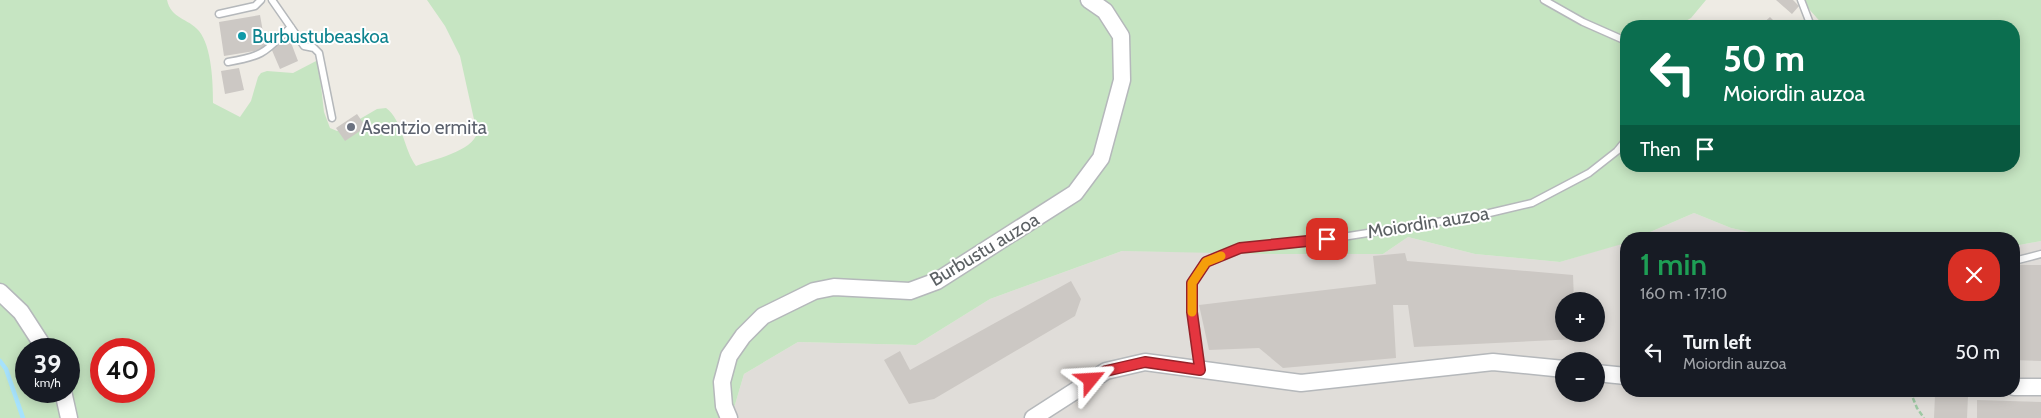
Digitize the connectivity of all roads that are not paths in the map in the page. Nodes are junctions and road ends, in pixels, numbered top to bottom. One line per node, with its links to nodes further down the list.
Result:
1 (261, 0): 6 (lane)
2 (272, 0): 8 (lane)
3 (1088, 0): 25 (street, Burbustu auzoa)
4 (1544, 0): 9 (lane)
5 (1801, 0): 7 (lane)
6 (219, 14)
7 (1809, 20)
8 (291, 27): 10 (lane); 11 (lane)
9 (1620, 38)
10 (228, 62)
11 (332, 118)
12 (1620, 147): 18 (lane, Moiordin auzoa)
13 (2041, 254): 14 (lane)
14 (2020, 259)
15 (0, 292): 16 (street)
16 (38, 338)
17 (1555, 368): 18 (street)
18 (1200, 370): 26 (street)
19 (1605, 374): 20 (street)
20 (1620, 375)
21 (2020, 387): 22 (street)
22 (2041, 387)
23 (66, 403): 24 (street)
24 (69, 418)
25 (729, 418)
26 (1033, 418)

